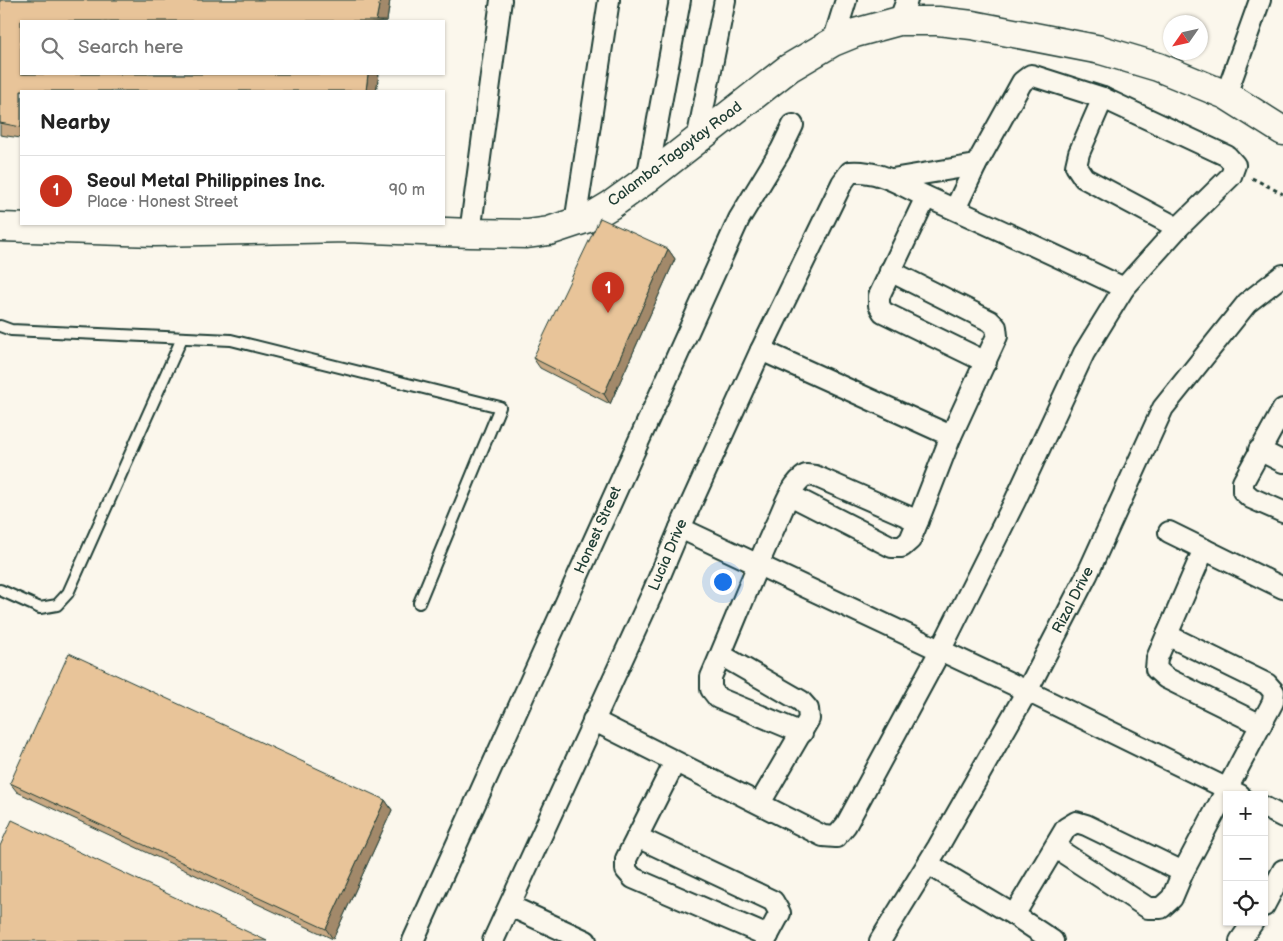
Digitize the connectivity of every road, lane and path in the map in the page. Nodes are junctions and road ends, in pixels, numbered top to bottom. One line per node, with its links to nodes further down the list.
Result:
1 (501, 0): 24 (street)
2 (609, 0): 21 (street)
3 (680, 0): 16 (street)
4 (725, 0): 13 (street)
5 (846, 0): 8 (street)
6 (1260, 0): 9 (street)
7 (903, 11): 8 (main road, Calamba-Tagaytay Road); 9 (main road, Calamba-Tagaytay Road)
8 (833, 42): 13 (main road, Calamba-Tagaytay Road)
9 (1226, 95): 12 (main road, Calamba-Tagaytay Road)
10 (1103, 98): 14 (street); 15 (street); 23 (street)
11 (793, 125): 70 (street, Honest Street)
12 (1283, 131)
13 (697, 140): 16 (main road, Calamba-Tagaytay Road)
14 (976, 165): 17 (street); 20 (street)
15 (1233, 169): 18 (path); 23 (street)
16 (648, 179): 21 (main road, Calamba-Tagaytay Road)
17 (892, 179): 19 (street); 30 (street, Lucia Drive)
18 (1283, 194)
19 (926, 197): 20 (street); 25 (street)
20 (954, 209): 27 (street)
21 (575, 223): 24 (main road, Calamba-Tagaytay Road)
22 (0, 228): 24 (main road, Calamba-Tagaytay Road)
23 (1178, 228): 27 (street)
24 (470, 233)
25 (890, 271): 31 (street); 31 (street)
26 (1283, 275): 49 (street, Rizal Drive)
27 (1124, 288): 47 (street)
28 (0, 326): 29 (lane)
29 (182, 338): 44 (lane); 45 (lane)
30 (761, 350): 33 (street); 39 (street, Lucia Drive)
31 (986, 362): 33 (street)
32 (1283, 409): 34 (street)
33 (951, 436): 38 (street)
34 (1259, 450): 35 (street); 37 (street)
35 (1283, 462)
36 (790, 495): 38 (street); 38 (street); 42 (street)
37 (1283, 512)
38 (918, 521)
39 (680, 528): 42 (street); 50 (street, Lucia Drive)
40 (1169, 532): 41 (street)
41 (1204, 549): 43 (street); 46 (street)
42 (757, 565): 47 (street); 48 (street)
43 (1283, 588)
44 (0, 590)
45 (419, 602)
46 (1167, 635): 51 (street); 51 (street)
47 (940, 651): 49 (street); 56 (street)
48 (721, 656): 52 (street); 52 (street)
49 (1027, 691): 54 (street); 62 (street, Rizal Drive)
50 (593, 720): 53 (street); 66 (street, Lucia Drive)
51 (1261, 725): 55 (street)
52 (802, 733): 56 (street)
53 (675, 762): 56 (street); 60 (street)
54 (1232, 791)
55 (1234, 791)
56 (760, 803)
57 (1223, 809): 64 (street)
58 (1268, 809): 59 (street)
59 (1283, 817)
60 (637, 838): 69 (street); 69 (street)
61 (1056, 848): 64 (street); 64 (street); 67 (street)
62 (928, 864): 67 (street); 73 (street, Rizal Drive)
63 (1283, 870): 65 (street)
64 (1183, 872)
65 (1268, 898)
66 (510, 906): 71 (street, Lucia Drive); 72 (street)
67 (1014, 915): 74 (street)
68 (1250, 926): 75 (street)
69 (766, 939)
70 (413, 941)
71 (494, 941)
72 (586, 941)
73 (880, 941)
74 (1054, 941)
75 (1240, 941)

